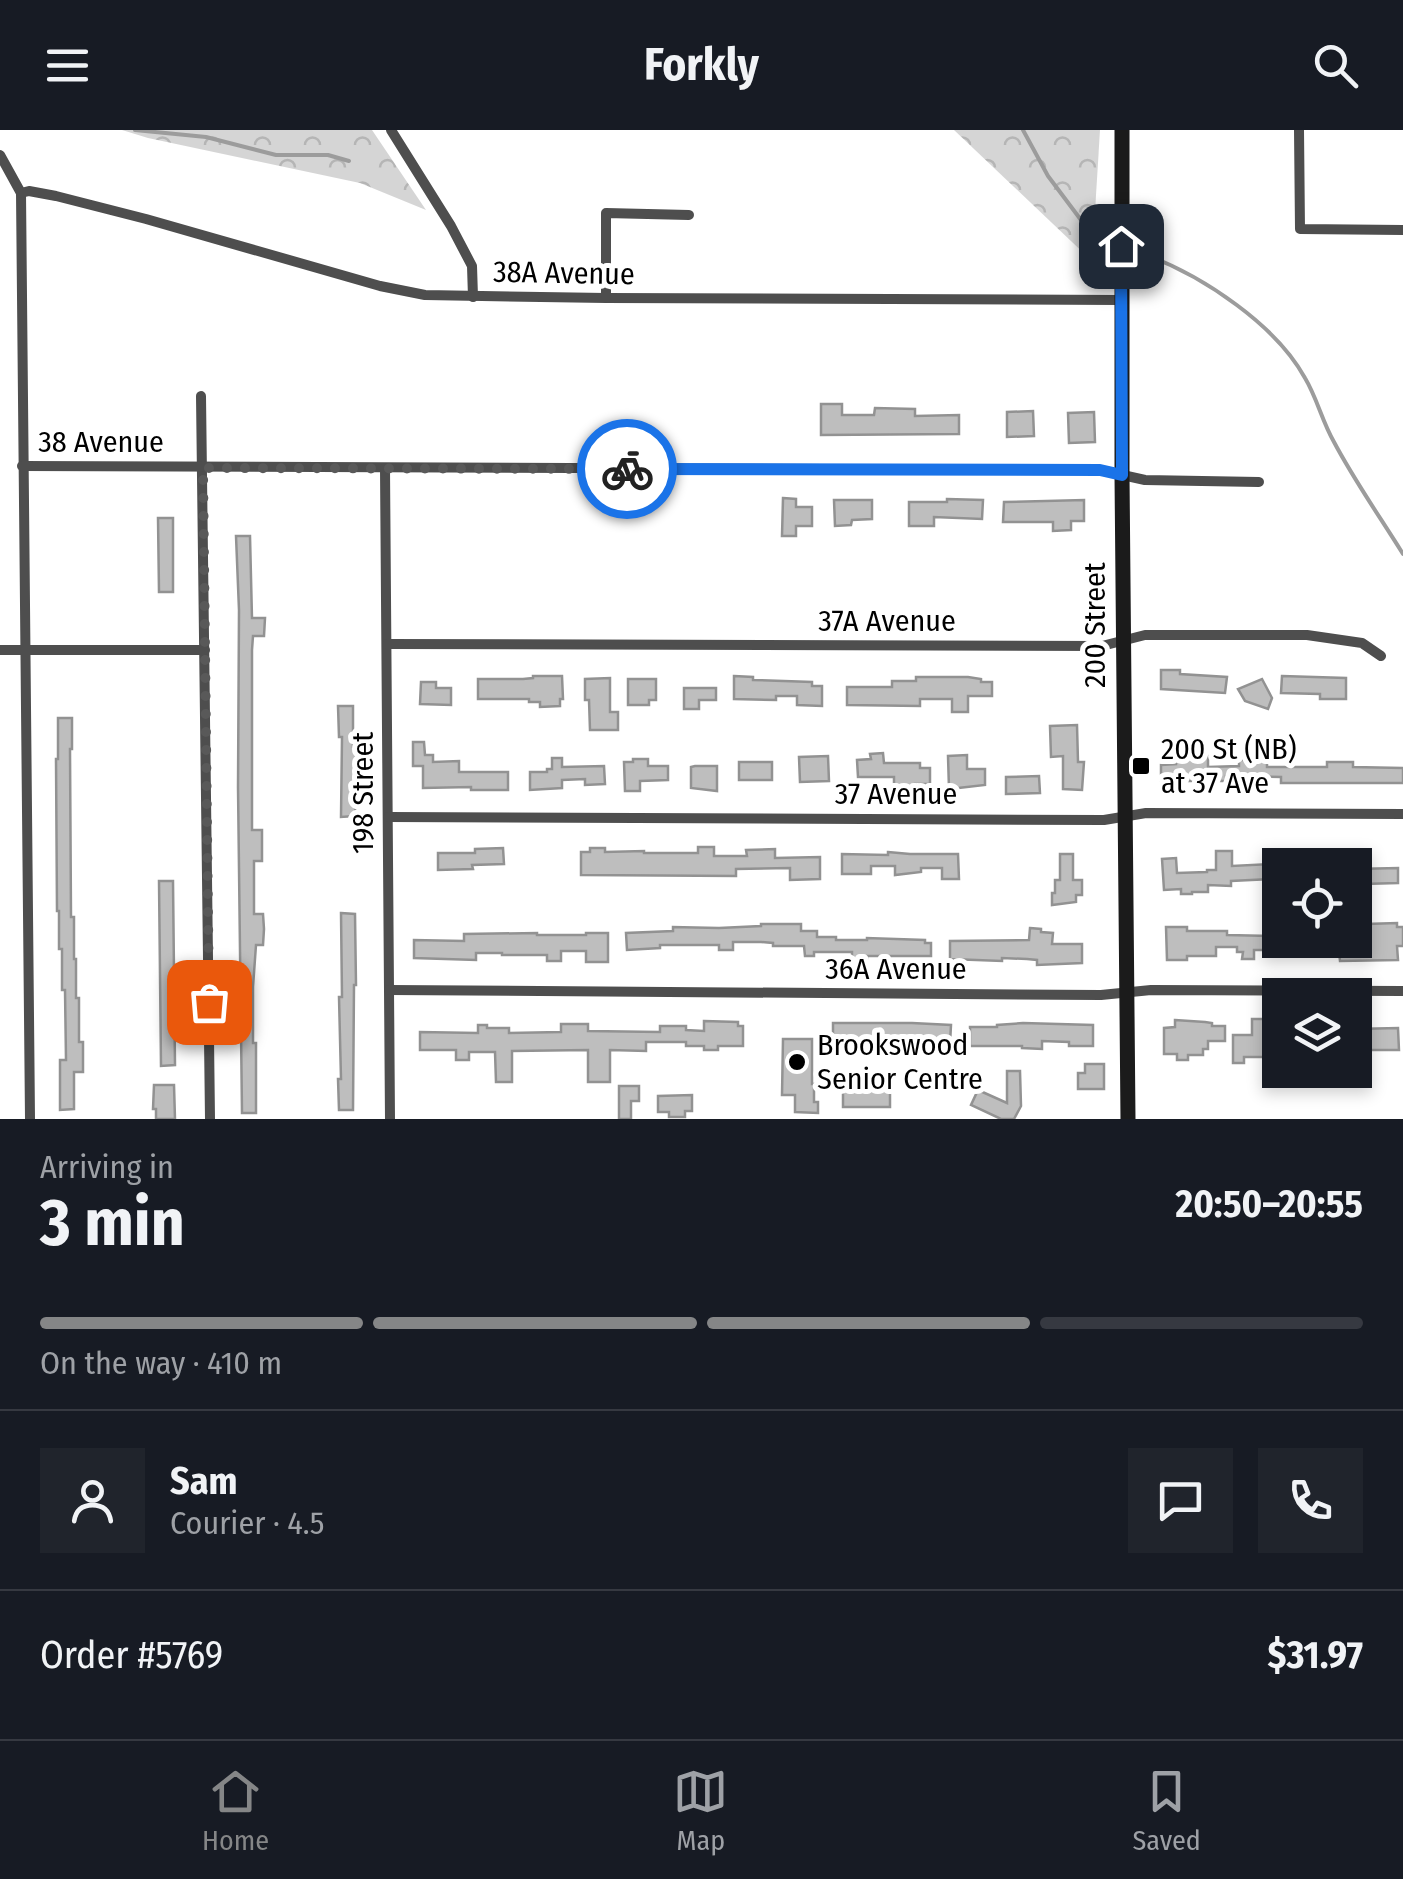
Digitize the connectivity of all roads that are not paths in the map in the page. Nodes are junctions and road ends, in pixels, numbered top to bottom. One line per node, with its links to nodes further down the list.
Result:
1 (391, 130): 8 (street)
2 (1122, 130): 10 (main road, 200 Street)
3 (1299, 130): 7 (street)
4 (0, 155): 5 (street)
5 (21, 193): 8 (street, 38A Avenue); 12 (street)
6 (690, 215): 9 (street)
7 (1403, 230)
8 (473, 297): 9 (street, 38A Avenue)
9 (606, 298): 10 (street, 38A Avenue)
10 (1121, 300): 15 (main road, 200 Street)
11 (201, 396): 13 (street)
12 (22, 466): 13 (street, 38 Avenue); 20 (street)
13 (203, 468): 14 (street, 38 Avenue); 21 (street)
14 (384, 468): 15 (street, 38 Avenue); 18 (street, 198 Street)
15 (1122, 475): 16 (street, 38 Avenue); 17 (main road, 200 Street)
16 (1259, 482)
17 (1123, 641): 18 (street, 37A Avenue); 22 (street, 37A Avenue); 25 (main road, 200 Street)
18 (387, 644): 24 (street, 198 Street)
19 (0, 650): 20 (street)
20 (24, 650): 21 (street); 29 (street)
21 (205, 650): 30 (street)
22 (1381, 656)
23 (1403, 814): 25 (street, 37 Avenue)
24 (388, 817): 25 (street, 37 Avenue); 26 (street, 198 Street)
25 (1124, 817): 27 (main road, 200 Street)
26 (389, 990): 27 (street, 36A Avenue); 31 (street, 198 Street)
27 (1127, 992): 28 (street, 36A Avenue); 32 (main road, 200 Street)
28 (1403, 992)
29 (30, 1119)
30 (210, 1119)
31 (390, 1119)
32 (1128, 1119)

